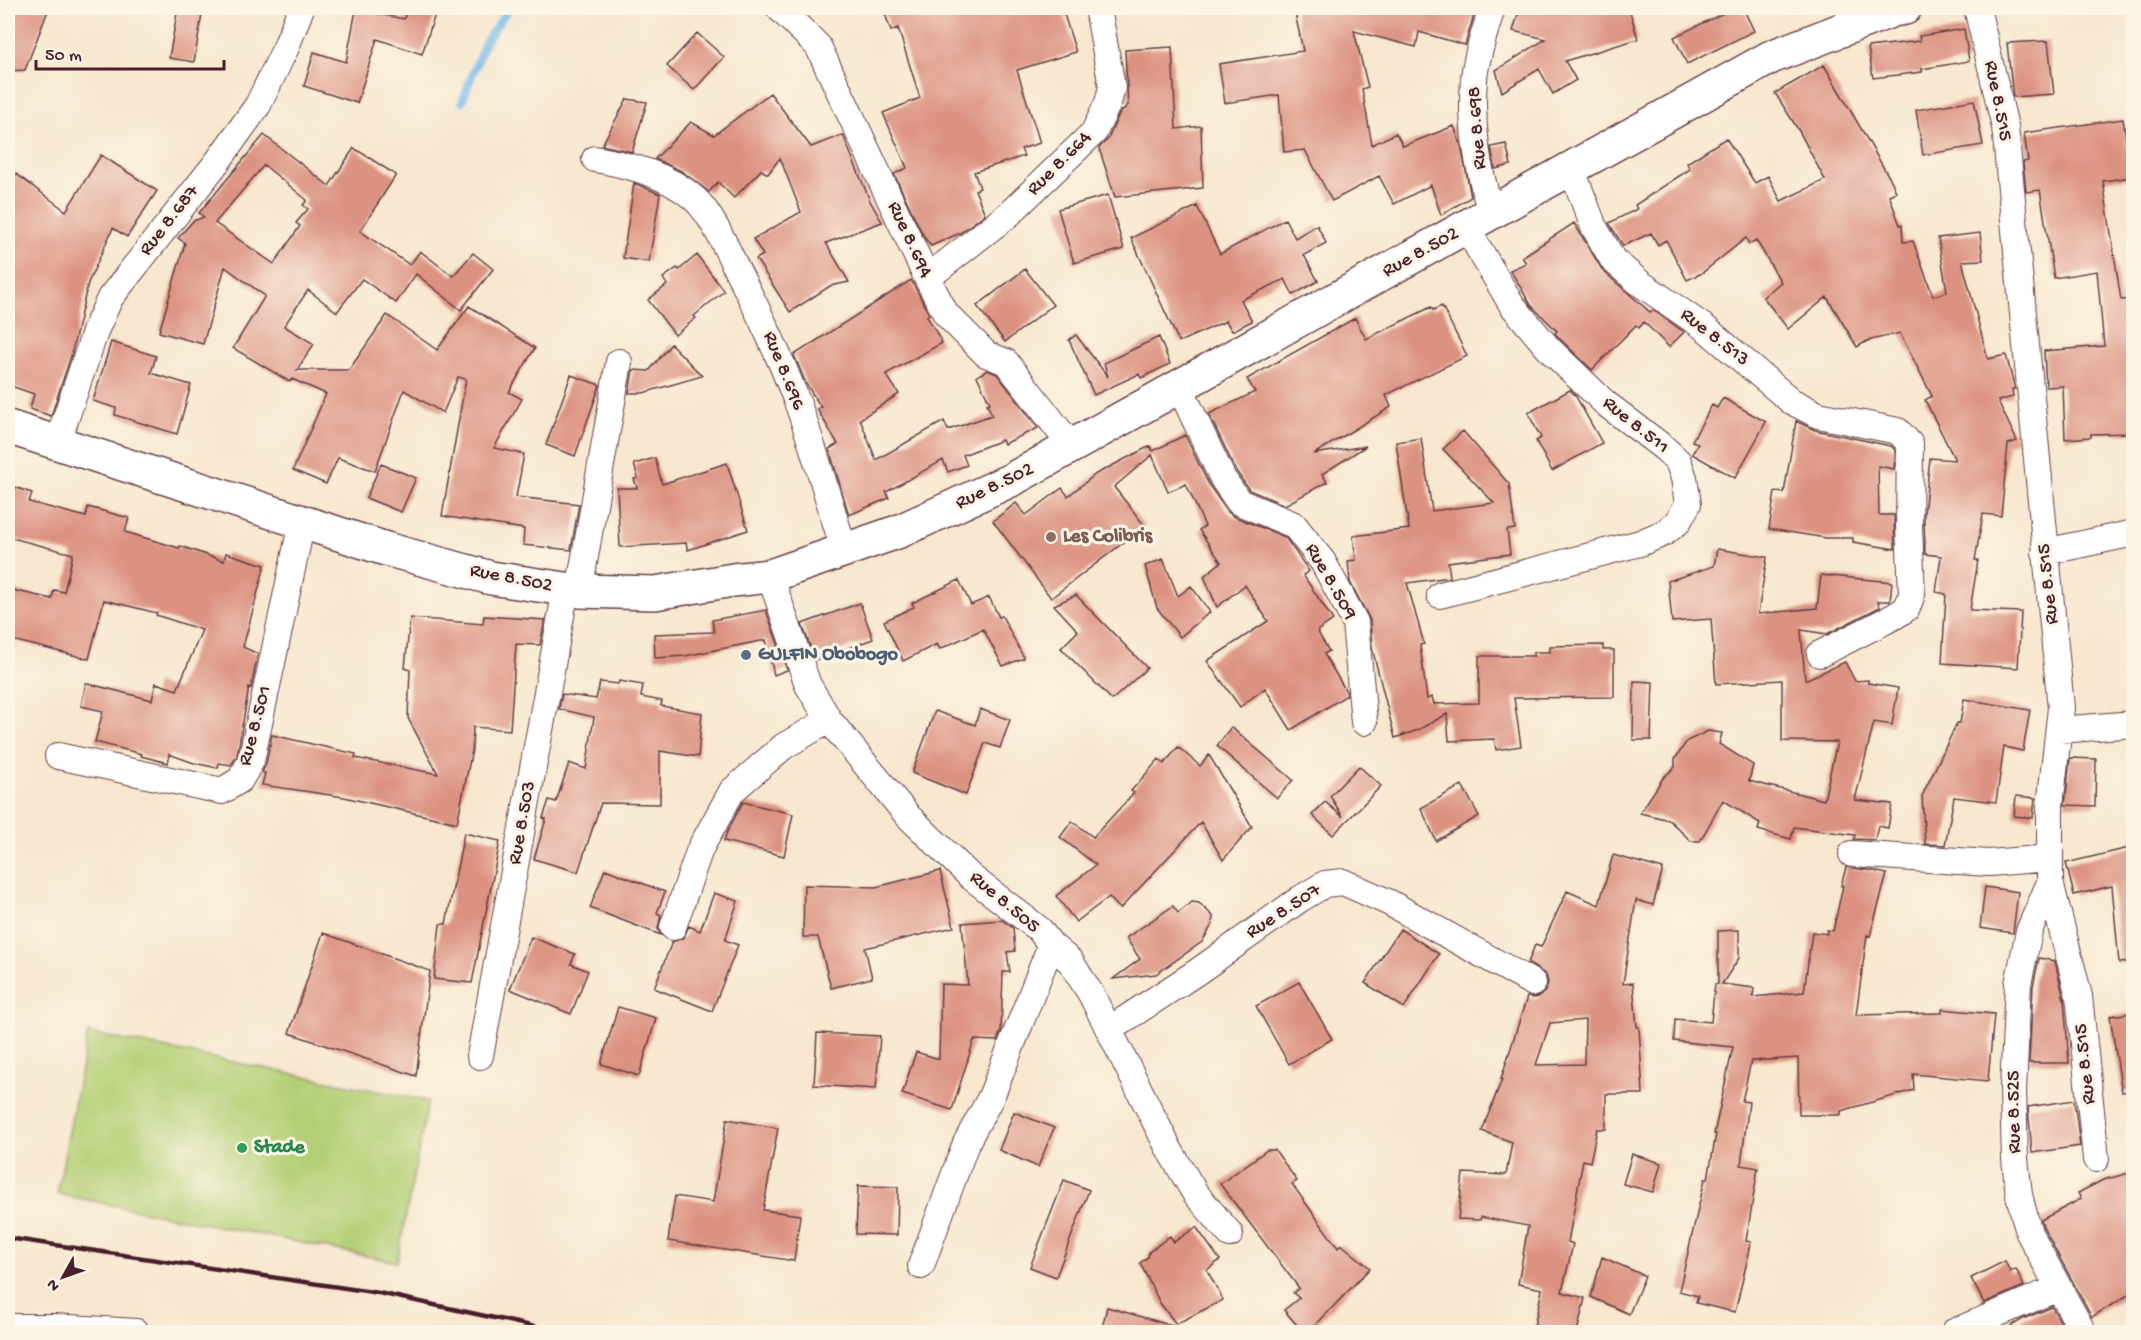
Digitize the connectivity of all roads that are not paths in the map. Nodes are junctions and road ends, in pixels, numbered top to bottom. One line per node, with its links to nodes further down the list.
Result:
1 (301, 8): 14 (street, Rue 8.687)
2 (779, 8): 10 (street, Rue 8.694)
3 (1098, 8): 10 (street, Rue 8.664)
4 (1492, 8): 9 (street, Rue 8.698)
5 (1905, 8): 8 (main road, Rue 8.502)
6 (1977, 8): 19 (street, Rue 8.515)
7 (595, 159): 18 (street, Rue 8.696)
8 (1571, 168): 9 (main road, Rue 8.502); 23 (street, Rue 8.513)
9 (1479, 220): 12 (main road, Rue 8.502); 22 (street, Rue 8.511)
10 (927, 278): 15 (street, Rue 8.694)
11 (619, 362): 21 (street, Rue 8.503)
12 (1180, 388): 15 (main road, Rue 8.502); 25 (street, Rue 8.509)
13 (8, 427): 14 (main road, Rue 8.502)
14 (57, 444): 16 (main road, Rue 8.502)
15 (1073, 448): 18 (main road, Rue 8.502)
16 (302, 522): 21 (main road, Rue 8.502); 28 (street, Rue 8.501)
17 (2133, 533): 19 (street)
18 (845, 552): 20 (main road, Rue 8.502)
19 (2045, 552): 27 (street, Rue 8.515)
20 (770, 576): 21 (main road, Rue 8.502); 24 (street, Rue 8.505)
21 (572, 590): 35 (street, Rue 8.503)
22 (1440, 595)
23 (1820, 654)
24 (829, 720): 31 (street); 32 (street, Rue 8.505)
25 (1364, 722)
26 (2133, 724): 27 (street)
27 (2059, 730): 30 (street, Rue 8.515)
28 (58, 756)
29 (1852, 854): 30 (street)
30 (2050, 870): 36 (street, Rue 8.515); 39 (street, Rue 8.525)
31 (673, 927)
32 (1051, 945): 34 (street); 38 (street, Rue 8.505)
33 (1533, 983): 34 (street, Rue 8.507)
34 (1110, 1029): 37 (street)
35 (480, 1056)
36 (2096, 1160)
37 (1230, 1234)
38 (921, 1266)
39 (2058, 1288): 42 (street); 43 (street, Rue 8.525)
40 (8, 1327): 41 (street)
41 (136, 1332)
42 (1954, 1332)
43 (2083, 1332)

